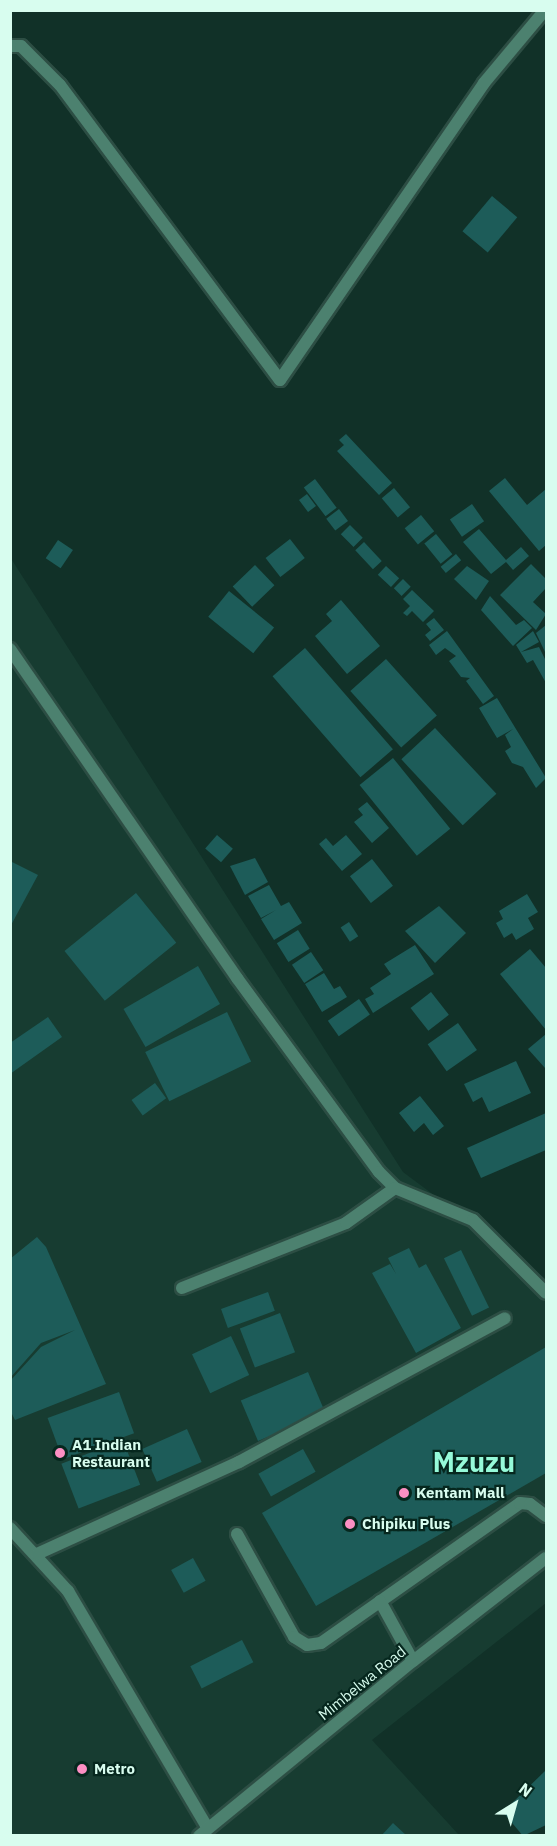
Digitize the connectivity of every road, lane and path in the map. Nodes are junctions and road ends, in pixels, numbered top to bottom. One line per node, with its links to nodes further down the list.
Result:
1 (545, 10): 2 (street)
2 (10, 45)
3 (10, 649): 4 (street)
4 (395, 1188): 5 (street); 6 (street)
5 (182, 1288)
6 (546, 1293)
7 (505, 1318): 11 (street)
8 (546, 1516): 13 (street)
9 (10, 1528): 11 (street)
10 (237, 1534): 13 (street)
11 (37, 1554): 15 (street)
12 (546, 1558): 14 (street, Mimbelwa Road)
13 (380, 1601): 14 (street)
14 (413, 1661): 15 (street, Mimbelwa Road)
15 (203, 1831)

